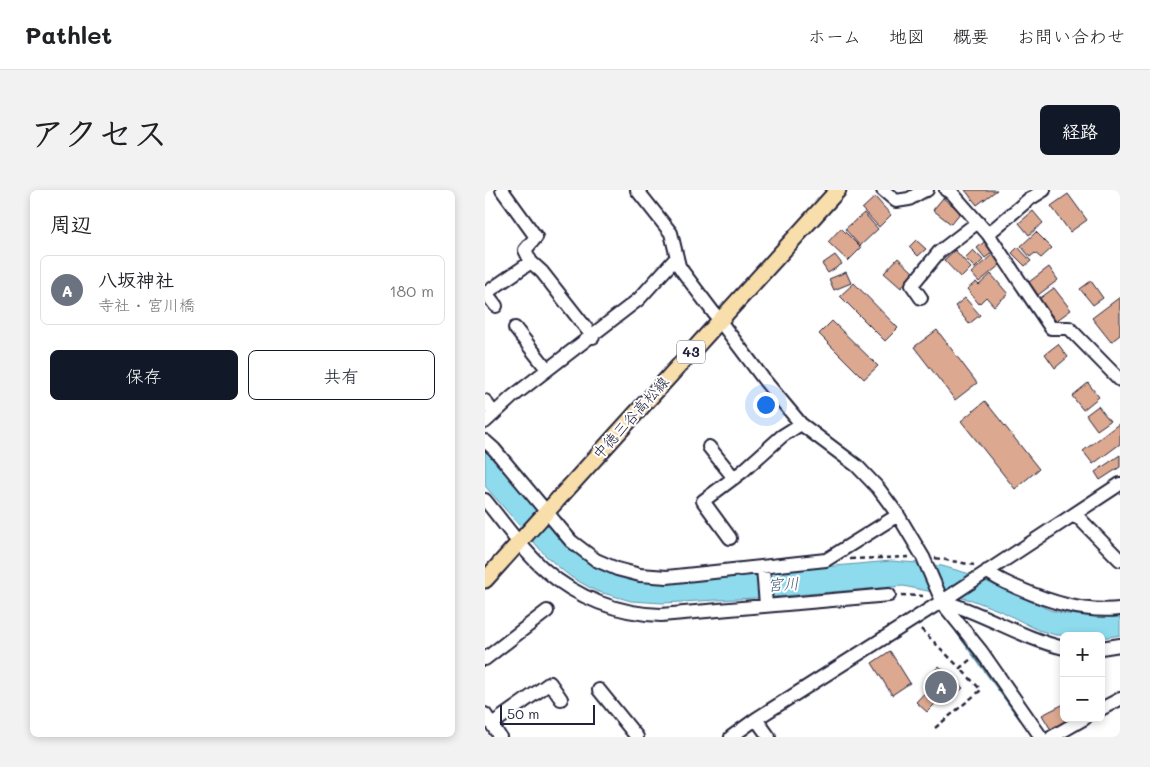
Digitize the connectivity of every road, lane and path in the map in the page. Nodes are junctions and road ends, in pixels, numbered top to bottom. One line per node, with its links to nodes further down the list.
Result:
1 (502, 190): 11 (street)
2 (637, 190): 10 (street)
3 (838, 190): 14 (main road, 中徳三谷高松線 / 43)
4 (883, 190): 5 (street)
5 (927, 190)
6 (946, 190): 8 (street)
7 (1045, 190): 9 (street)
8 (977, 222): 9 (street); 12 (street)
9 (987, 234): 18 (street)
10 (677, 257): 14 (street); 16 (street)
11 (531, 262): 13 (street); 16 (street)
12 (921, 298)
13 (495, 306)
14 (720, 320): 21 (street); 27 (main road, 中徳三谷高松線 / 43)
15 (515, 328): 17 (street)
16 (593, 336): 17 (street)
17 (547, 369): 20 (street)
18 (1120, 380)
19 (485, 402): 20 (street)
20 (490, 418)
21 (801, 424): 24 (street); 29 (street)
22 (485, 441): 27 (street)
23 (709, 446): 24 (street)
24 (734, 478): 30 (street)
25 (1120, 484): 28 (street)
26 (485, 500): 31 (street)
27 (545, 514): 31 (main road, 中徳三谷高松線 / 43); 35 (street)
28 (1075, 514): 34 (street); 36 (street)
29 (898, 515): 32 (street); 33 (street)
30 (730, 538)
31 (520, 541): 37 (main road, 中徳三谷高松線 / 43); 41 (street)
32 (925, 559): 33 (path); 36 (path); 40 (street)
33 (826, 560): 35 (street)
34 (1120, 560)
35 (763, 569): 41 (street)
36 (982, 570): 40 (street); 42 (street)
37 (485, 580)
38 (889, 595): 39 (path); 41 (street)
39 (923, 596)
40 (943, 597): 46 (street); 56 (street); 63 (street)
41 (765, 603)
42 (1120, 609)
43 (547, 611): 49 (street)
44 (918, 626): 50 (path)
45 (1120, 645): 47 (street)
46 (1060, 647)
47 (1105, 647)
48 (973, 657): 50 (path)
49 (485, 658)
50 (960, 668): 58 (path)
51 (599, 690): 59 (street)
52 (561, 699): 55 (street)
53 (1120, 699): 54 (street)
54 (1105, 707)
55 (488, 719): 60 (street)
56 (756, 719): 61 (street); 62 (street)
57 (1078, 722): 64 (street)
58 (935, 728)
59 (631, 735)
60 (500, 737)
61 (731, 737)
62 (769, 737)
63 (1041, 737)
64 (1052, 737)

